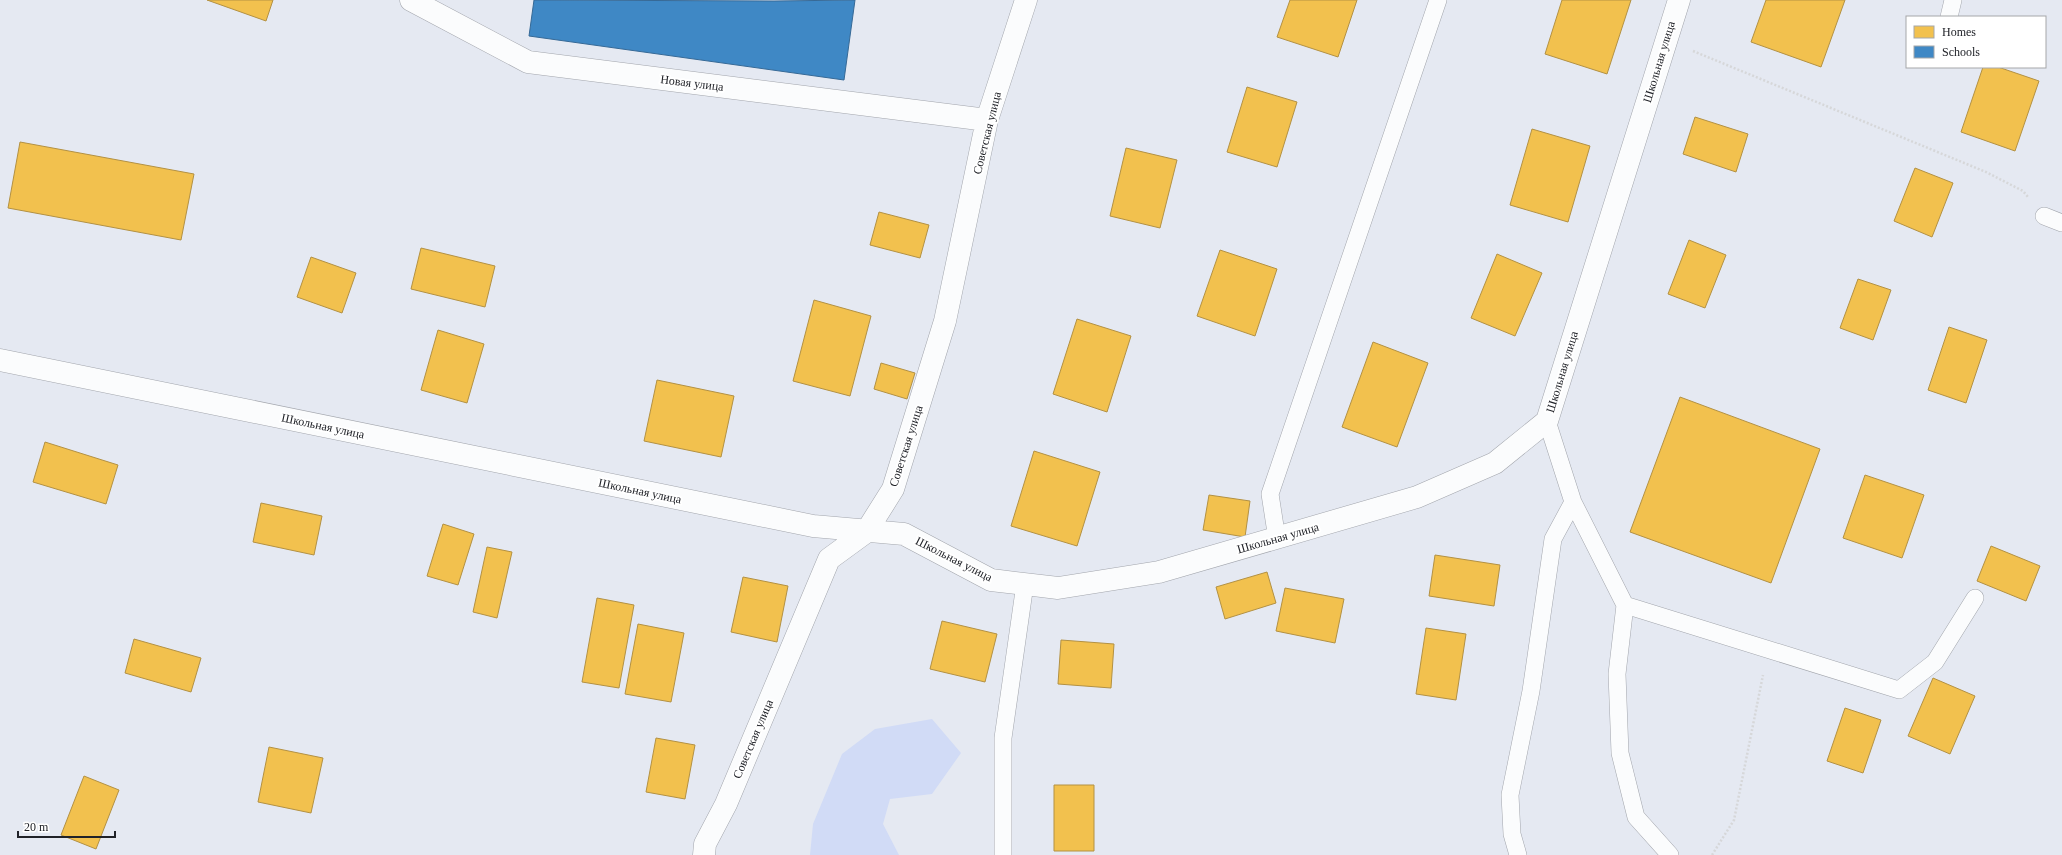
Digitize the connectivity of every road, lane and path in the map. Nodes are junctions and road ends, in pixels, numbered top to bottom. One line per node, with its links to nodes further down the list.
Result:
1 (411, 0): 8 (street, Новая улица)
2 (1026, 0): 8 (street, Советская улица)
3 (1438, 0): 15 (lane)
4 (1679, 0): 7 (street, Школьная улица)
5 (1953, 0): 6 (lane)
6 (1949, 16)
7 (1667, 40): 9 (path); 12 (street, Школьная улица)
8 (987, 120): 14 (street, Советская улица)
9 (2044, 216): 10 (lane)
10 (2062, 223)
11 (0, 360): 14 (street, Школьная улица)
12 (1547, 421): 13 (lane); 15 (street, Школьная улица)
13 (1573, 502): 18 (lane); 22 (lane)
14 (866, 532): 16 (street, Школьная улица); 20 (street, Советская улица)
15 (1277, 539): 16 (street, Школьная улица)
16 (1025, 584): 21 (lane)
17 (1975, 598): 19 (lane)
18 (1625, 605): 19 (lane); 23 (lane)
19 (1767, 649): 24 (path)
20 (704, 855)
21 (1003, 855)
22 (1518, 855)
23 (1670, 855)
24 (1712, 855)

